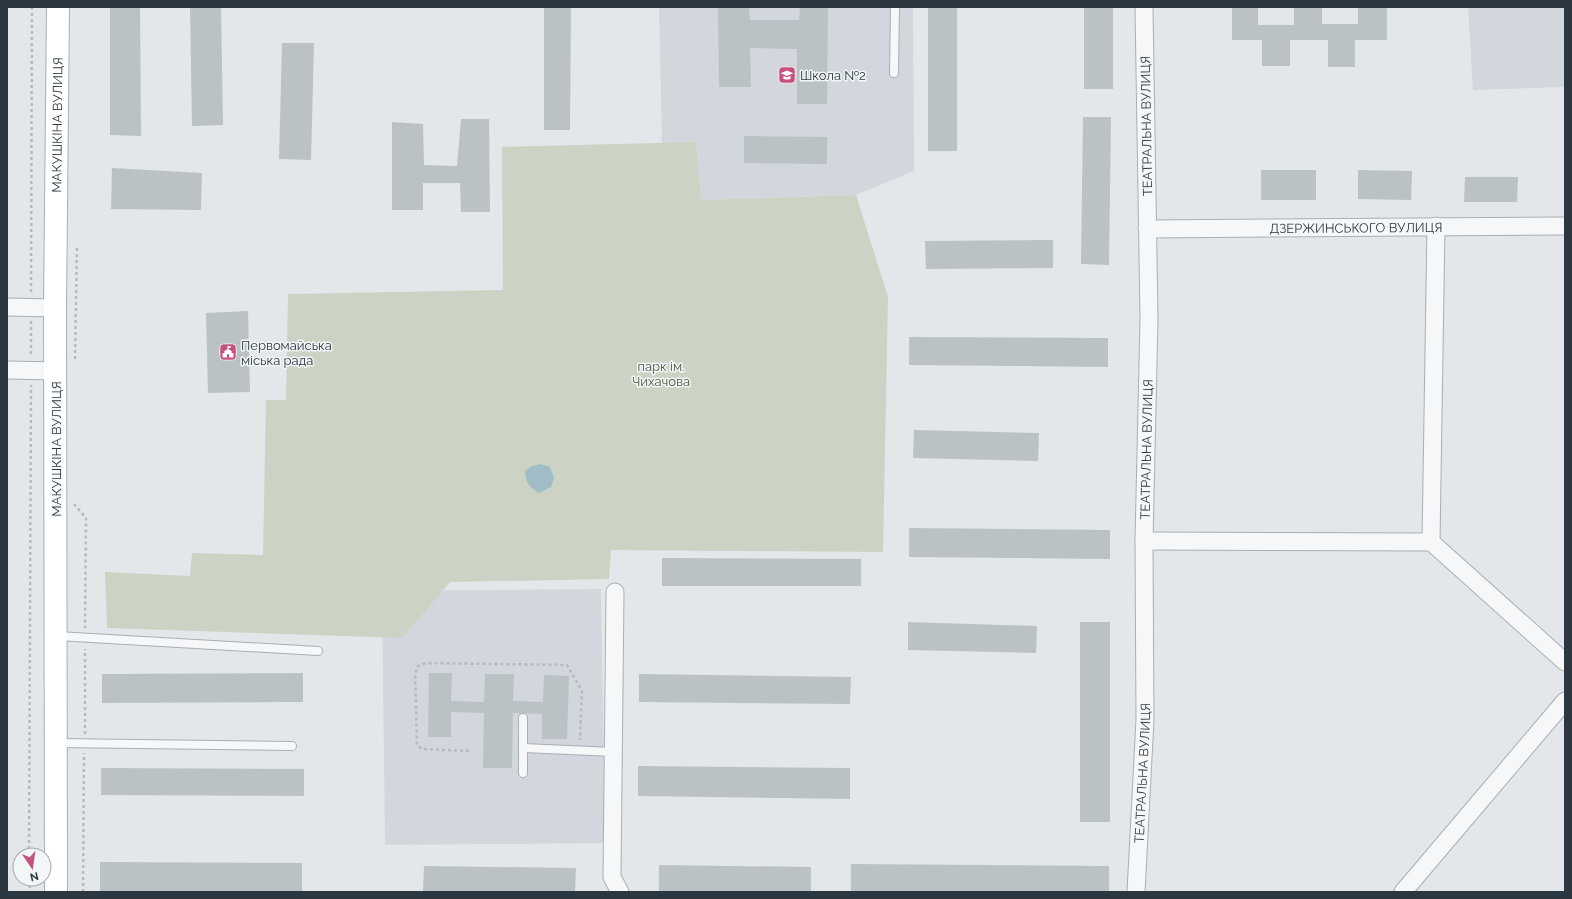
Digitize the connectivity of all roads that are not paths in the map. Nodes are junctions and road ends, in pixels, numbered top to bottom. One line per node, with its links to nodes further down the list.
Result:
1 (58, 7): 9 (street, МАКУШКІНА ВУЛИЦЯ)
2 (895, 7): 4 (lane)
3 (1144, 7): 7 (street, ТЕАТРАЛЬНА ВУЛИЦЯ)
4 (894, 73)
5 (1436, 226): 6 (street, ДЗЕРЖИНСЬКОГО ВУЛИЦЯ); 7 (street, ДЗЕРЖИНСЬКОГО ВУЛИЦЯ); 13 (street)
6 (1565, 226)
7 (1147, 229): 12 (street, ТЕАТРАЛЬНА ВУЛИЦЯ)
8 (7, 307): 9 (street)
9 (54, 308): 10 (street, МАКУШКІНА ВУЛИЦЯ)
10 (65, 368): 11 (street); 15 (street, МАКУШКІНА ВУЛИЦЯ)
11 (7, 370)
12 (1144, 541): 13 (street); 27 (street, ТЕАТРАЛЬНА ВУЛИЦЯ)
13 (1431, 542): 17 (street)
14 (615, 592): 23 (street)
15 (56, 636): 16 (lane); 20 (street, МАКУШКІНА ВУЛИЦЯ)
16 (318, 651)
17 (1565, 662)
18 (1565, 701): 28 (street)
19 (523, 718): 22 (lane)
20 (56, 743): 21 (lane); 25 (street, МАКУШКІНА ВУЛИЦЯ)
21 (292, 746)
22 (523, 748): 23 (lane); 24 (lane)
23 (614, 752): 26 (street)
24 (522, 773)
25 (56, 892)
26 (620, 892)
27 (1136, 892)
28 (1403, 892)

